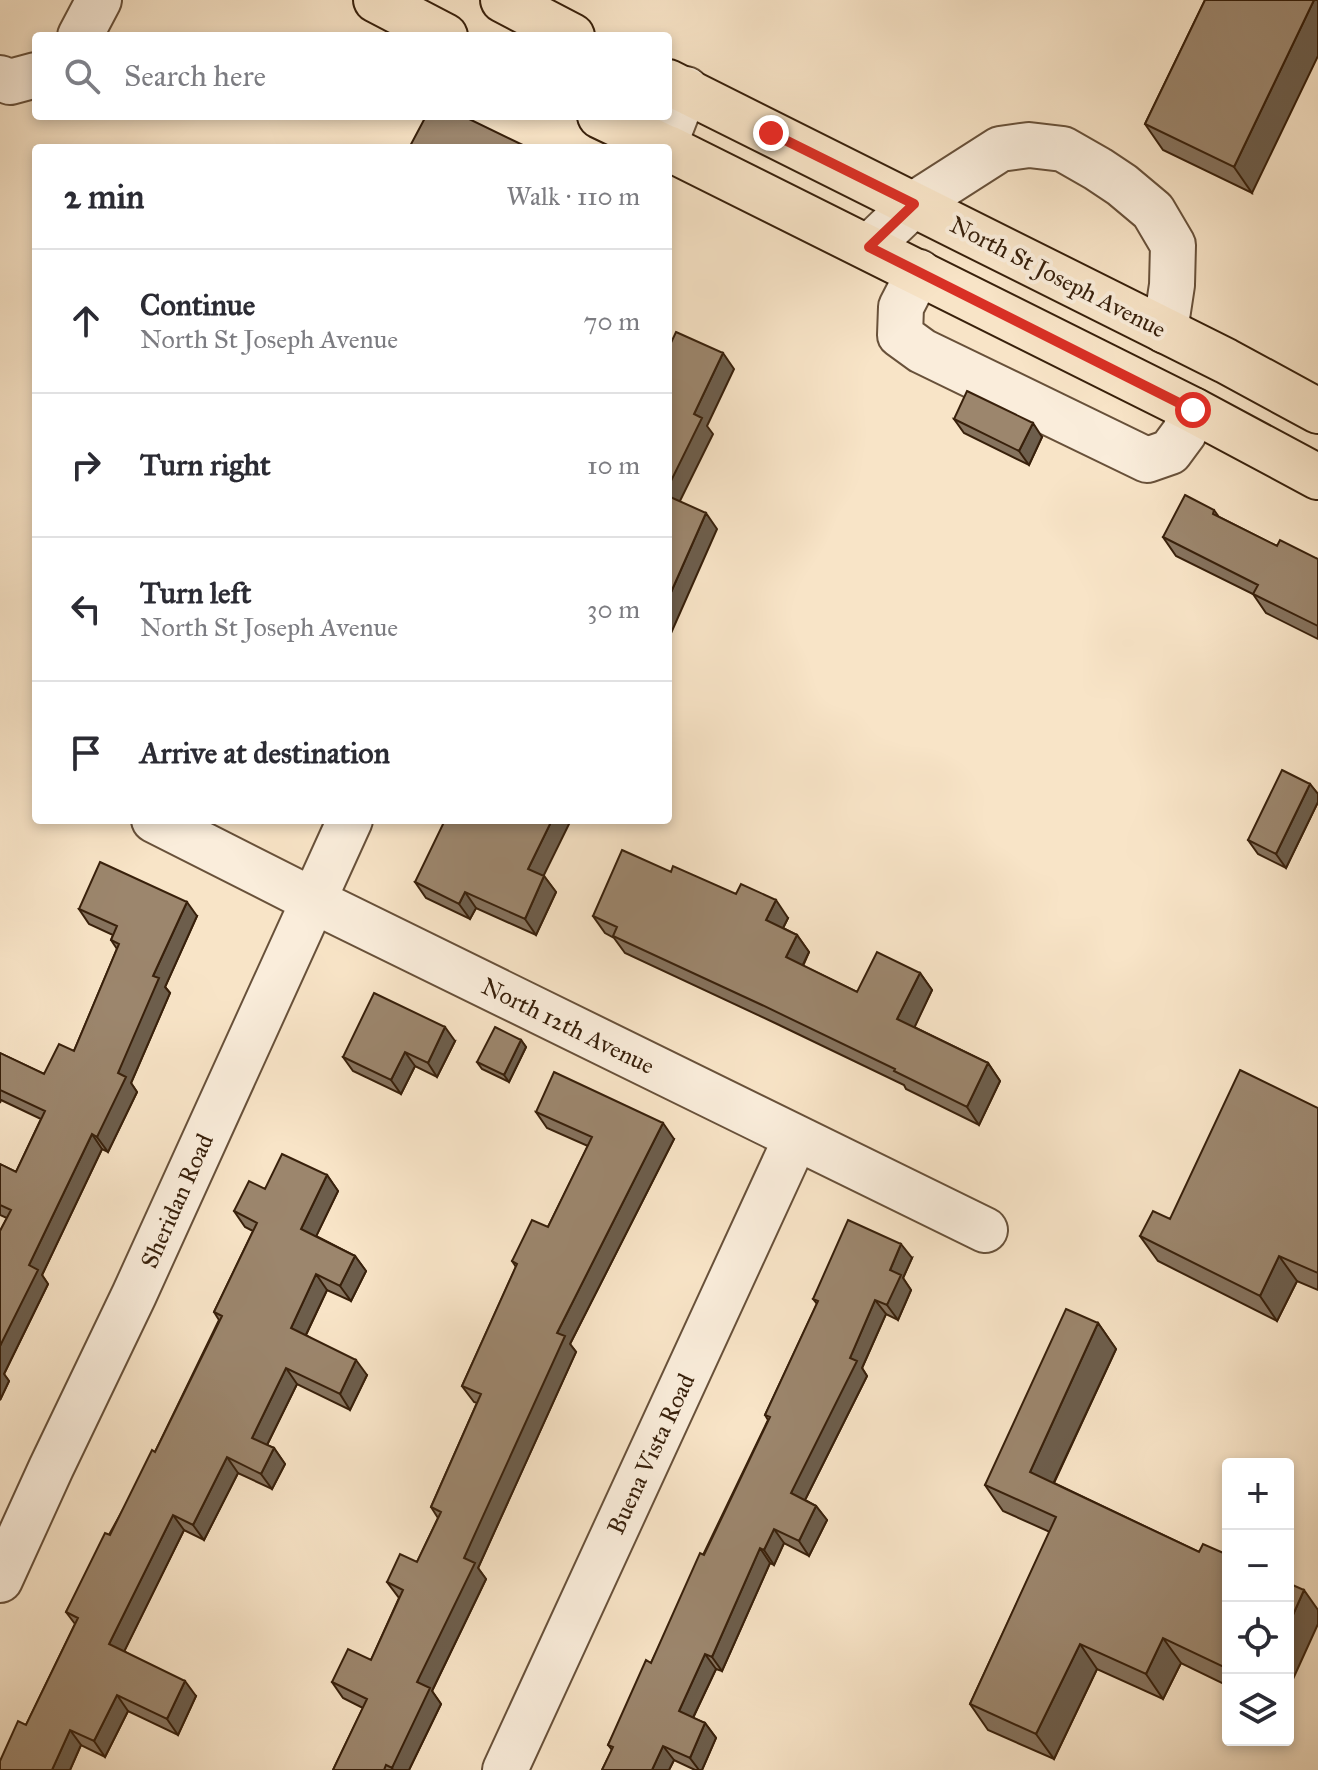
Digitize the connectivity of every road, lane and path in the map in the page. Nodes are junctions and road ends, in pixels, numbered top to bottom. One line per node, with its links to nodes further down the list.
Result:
1 (99, 0): 4 (street)
2 (376, 0): 5 (main road)
3 (503, 0): 6 (main road)
4 (82, 32)
5 (437, 32)
6 (564, 32)
7 (32, 76): 8 (street)
8 (0, 78)
9 (677, 86): 10 (street); 16 (main road, North St Joseph Avenue)
10 (672, 114)
11 (608, 120): 13 (main road)
12 (671, 120): 14 (street)
13 (658, 144)
14 (667, 144)
15 (672, 151): 17 (main road)
16 (914, 204): 17 (street); 19 (main road, North St Joseph Avenue); 19 (street)
17 (869, 247): 18 (main road)
18 (919, 272): 20 (main road); 20 (street)
19 (1165, 331): 21 (main road, North St Joseph Avenue)
20 (1193, 410): 22 (main road)
21 (1318, 411)
22 (1318, 477)
23 (162, 824): 25 (street, North 12th Avenue)
24 (348, 824): 25 (street, Sheridan Road)
25 (312, 900): 26 (street, North 12th Avenue); 28 (street, Sheridan Road)
26 (796, 1138): 27 (street, North 12th Avenue); 29 (street, Buena Vista Road)
27 (985, 1230)
28 (0, 1580)
29 (505, 1770)

